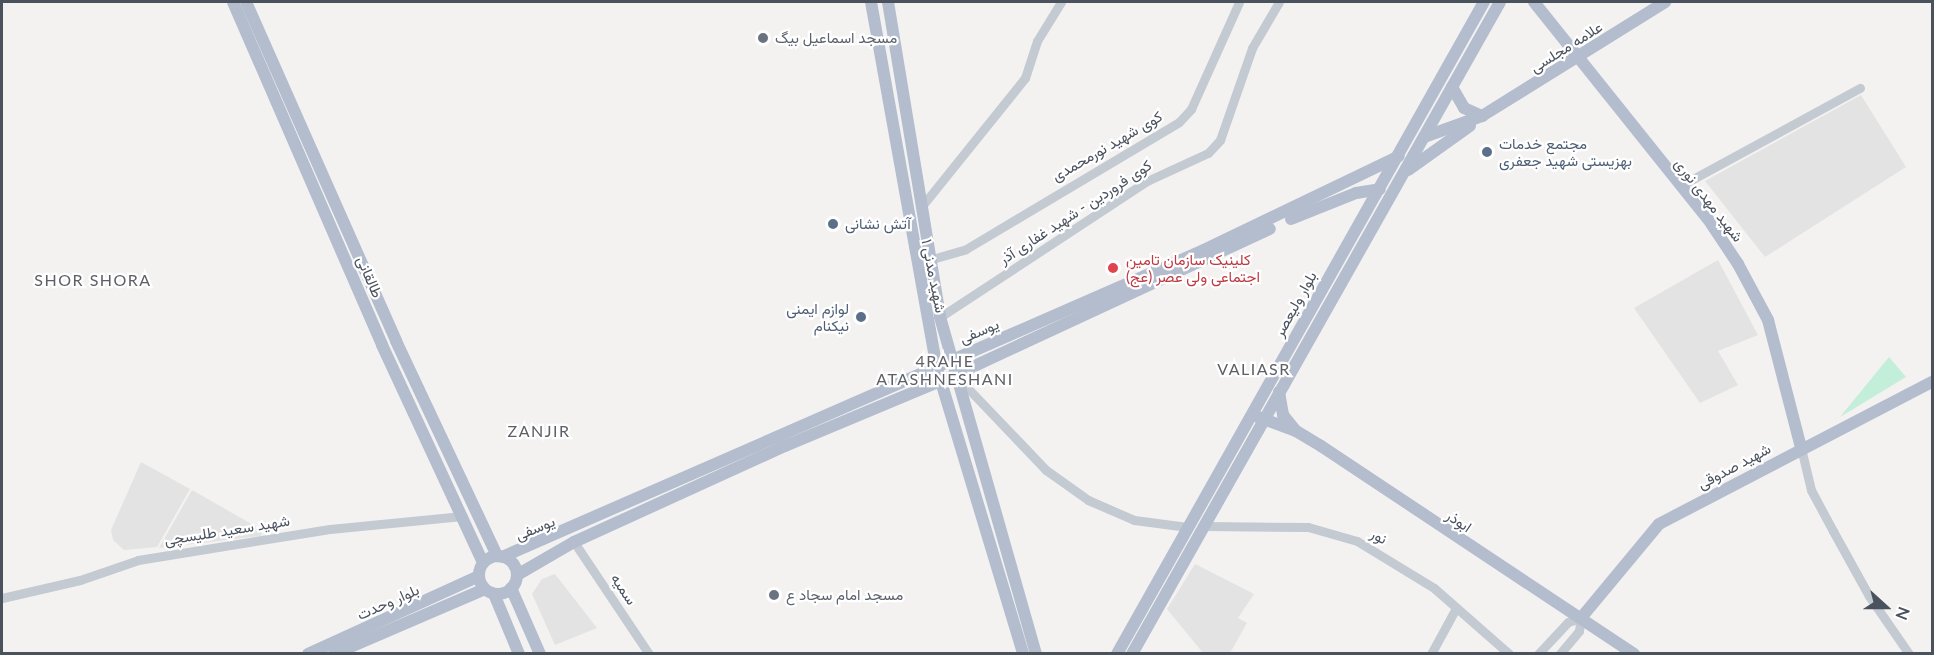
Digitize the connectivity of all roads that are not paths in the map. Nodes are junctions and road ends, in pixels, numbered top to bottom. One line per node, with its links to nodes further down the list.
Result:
1 (233, 2): 13 (main road, طالقانی)
2 (246, 2): 13 (main road, طالقانی)
3 (871, 2): 26 (main road, شهید مدنی ۱)
4 (888, 2): 24 (main road, شهید مدنی ۱)
5 (1060, 2): 24 (street)
6 (1239, 2): 27 (street, کوی شهید نورمحمدی)
7 (1280, 2): 30 (street, کوی فروردین - شهید غفاری آذر)
8 (1484, 2): 17 (main road, بلوار ولیعصر)
9 (1500, 2): 14 (main road, بلوار ولیعصر)
10 (1534, 2): 12 (main road, شهید مهدی نوری)
11 (1665, 2): 12 (main road, علامه مجلسی)
12 (1578, 58): 16 (main road, علامه مجلسی); 22 (main road, شهید مهدی نوری)
13 (271, 69): 42 (main road, طالقانی); 50 (main road, طالقانی)
14 (1452, 87): 16 (main road); 17 (main road, بلوار ولیعصر)
15 (1860, 88): 22 (street)
16 (1482, 116): 17 (main road); 18 (main road)
17 (1420, 132): 18 (main road); 19 (main road, بلوار ولیعصر); 20 (main road, بلوار ولیعصر)
18 (1452, 141): 20 (main road)
19 (1399, 156): 21 (main road, یوسفی); 23 (main road, بلوار ولیعصر)
20 (1404, 172): 23 (main road, بلوار ولیعصر)
21 (1358, 179): 23 (main road); 29 (main road, یوسفی)
22 (1680, 186): 41 (main road, شهید مهدی نوری)
23 (1385, 192): 29 (main road, یوسفی); 36 (main road, بلوار ولیعصر); 38 (main road, بلوار ولیعصر)
24 (922, 206): 25 (main road, شهید مدنی ۱)
25 (927, 231): 26 (main road); 27 (main road, شهید مدنی ۱)
26 (911, 234): 28 (main road, شهید مدنی ۱)
27 (932, 259): 28 (main road); 30 (main road, شهید مدنی ۱)
28 (916, 262): 32 (main road, شهید مدنی ۱)
29 (1105, 299): 31 (main road, یوسفی); 33 (main road, یوسفی)
30 (940, 317): 31 (main road, شهید مدنی ۱)
31 (950, 360): 32 (main road, یوسفی); 33 (main road, شهید مدنی ۱)
32 (936, 365): 34 (main road, شهید مدنی ۱); 37 (main road, یوسفی)
33 (955, 375): 34 (main road, یوسفی); 44 (street); 47 (main road, شهید مدنی ۱)
34 (941, 381): 37 (main road, یوسفی); 48 (main road, شهید مدنی ۱)
35 (1932, 382): 41 (main road, شهید صدوقی)
36 (1279, 392): 39 (main road, بلوار ولیعصر); 40 (main road)
37 (858, 409): 45 (main road, یوسفی); 46 (main road, یوسفی)
38 (1252, 413): 39 (main road, ابوذر); 44 (main road, بلوار ولیعصر)
39 (1264, 421): 40 (main road, ابوذر); 43 (main road, بلوار ولیعصر)
40 (1296, 431): 58 (main road, ابوذر)
41 (1801, 448): 58 (main road, شهید صدوقی); 74 (street)
42 (462, 516): 51 (main road, طالقانی); 56 (street, شهید سعید طلیسچی)
43 (1204, 526): 44 (main road); 57 (street, نور); 68 (main road, بلوار ولیعصر)
44 (1188, 527): 67 (main road, بلوار ولیعصر)
45 (543, 542): 49 (main road); 50 (main road, یوسفی)
46 (574, 542): 49 (main road, یوسفی); 64 (street, سمیه)
47 (1005, 543): 48 (main road); 66 (main road, شهید مدنی ۱)
48 (990, 546): 65 (main road, شهید مدنی ۱)
49 (550, 554): 52 (main road, یوسفی)
50 (500, 556): 51 (main road); 52 (main road)
51 (483, 563): 53 (main road)
52 (517, 575): 54 (main road)
53 (478, 576): 55 (main road); 59 (main road, بلوار وحدت)
54 (511, 588): 55 (main road); 63 (main road)
55 (490, 592): 59 (main road, بلوار وحدت); 62 (main road)
56 (2, 598)
57 (1456, 608): 69 (street); 70 (street, نور)
58 (1581, 618): 71 (street); 72 (street); 73 (main road, ابوذر)
59 (348, 642): 60 (main road, بلوار وحدت); 61 (main road, بلوار وحدت)
60 (308, 654)
61 (334, 654)
62 (519, 654)
63 (540, 654)
64 (649, 654)
65 (1023, 654)
66 (1036, 654)
67 (1117, 654)
68 (1132, 654)
69 (1431, 654)
70 (1509, 654)
71 (1538, 654)
72 (1560, 654)
73 (1634, 654)
74 (1909, 654)

